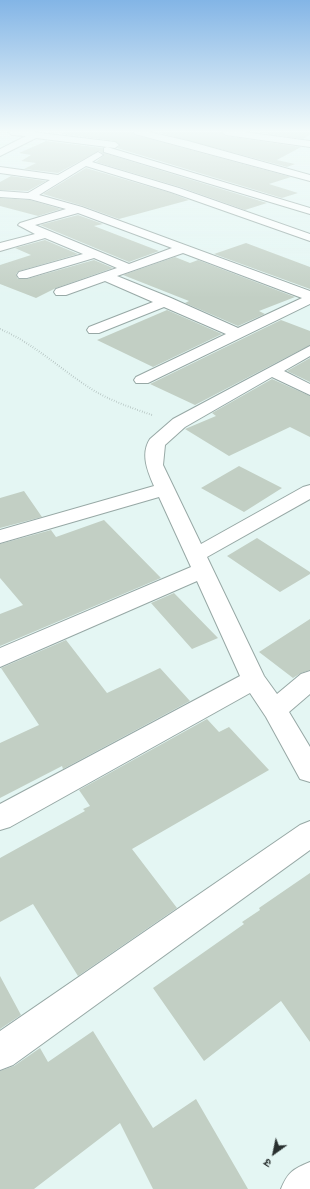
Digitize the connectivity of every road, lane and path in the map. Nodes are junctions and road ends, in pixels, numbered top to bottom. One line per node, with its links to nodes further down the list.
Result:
1 (43, 187): 5 (street)
2 (168, 187): 9 (street)
3 (237, 187): 7 (street)
4 (0, 194): 5 (street)
5 (30, 196): 6 (street)
6 (78, 209): 8 (street); 11 (street)
7 (310, 211)
8 (46, 234): 10 (street); 12 (street)
9 (310, 238)
10 (0, 247)
11 (182, 249): 13 (street); 17 (street)
12 (96, 254): 13 (street); 14 (street)
13 (128, 268): 15 (street)
14 (23, 275)
15 (105, 276): 16 (street); 18 (street)
16 (61, 292)
17 (310, 298): 21 (street)
18 (166, 302): 20 (street); 21 (street)
19 (0, 329): 26 (path)
20 (94, 330)
21 (236, 333): 24 (street)
22 (310, 350): 23 (street)
23 (272, 371): 25 (street); 26 (street)
24 (142, 380)
25 (310, 390)
26 (179, 423): 27 (street)
27 (166, 489): 29 (street); 30 (street)
28 (310, 491): 30 (street)
29 (0, 537)
30 (200, 563): 31 (street); 32 (street)
31 (0, 658)
32 (254, 680): 34 (street); 36 (street)
33 (310, 680): 34 (street)
34 (275, 710): 35 (street)
35 (310, 771)
36 (0, 818)
37 (310, 834): 38 (street)
38 (0, 1052)
39 (310, 1182): 40 (street)
40 (301, 1189)

